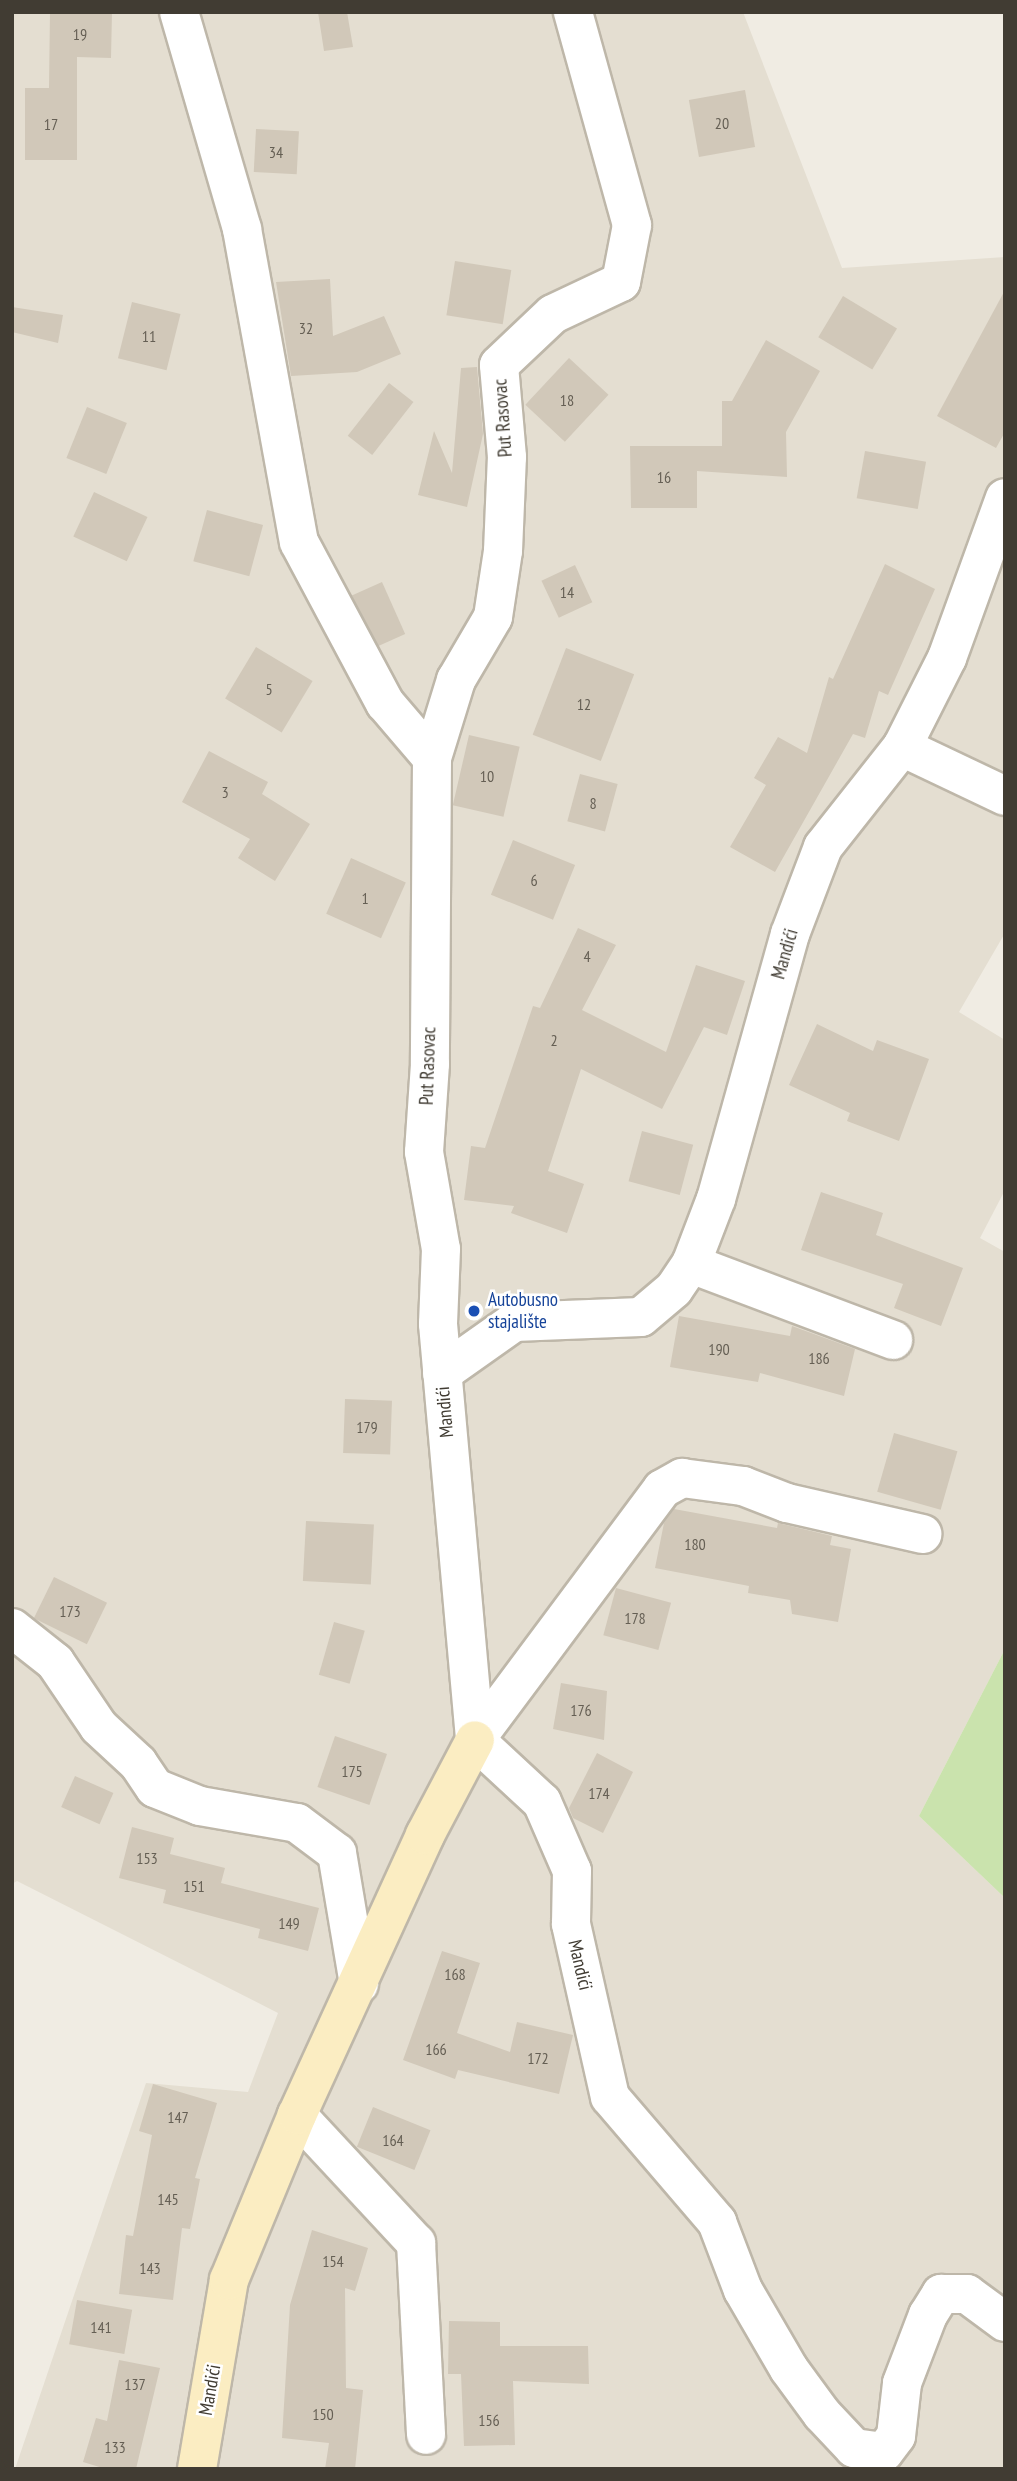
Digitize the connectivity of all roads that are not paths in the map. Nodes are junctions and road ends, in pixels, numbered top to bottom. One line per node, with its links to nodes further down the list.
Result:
1 (179, 12): 5 (street)
2 (573, 12): 5 (street, Put Rasovac)
3 (1005, 498): 4 (street, Mandići)
4 (902, 747): 6 (street); 7 (street, Mandići)
5 (432, 758): 9 (street, Put Rasovac)
6 (1005, 796)
7 (691, 1264): 8 (street); 9 (street, Mandići)
8 (893, 1340)
9 (442, 1373): 12 (street, Mandići)
10 (922, 1534): 12 (street, Mandići)
11 (12, 1628): 13 (street)
12 (475, 1740): 13 (street, Mandići); 15 (street, Mandići)
13 (359, 1984): 14 (street, Mandići)
14 (297, 2115): 16 (street); 17 (street, Mandići)
15 (1005, 2322)
16 (426, 2435)
17 (197, 2469)

